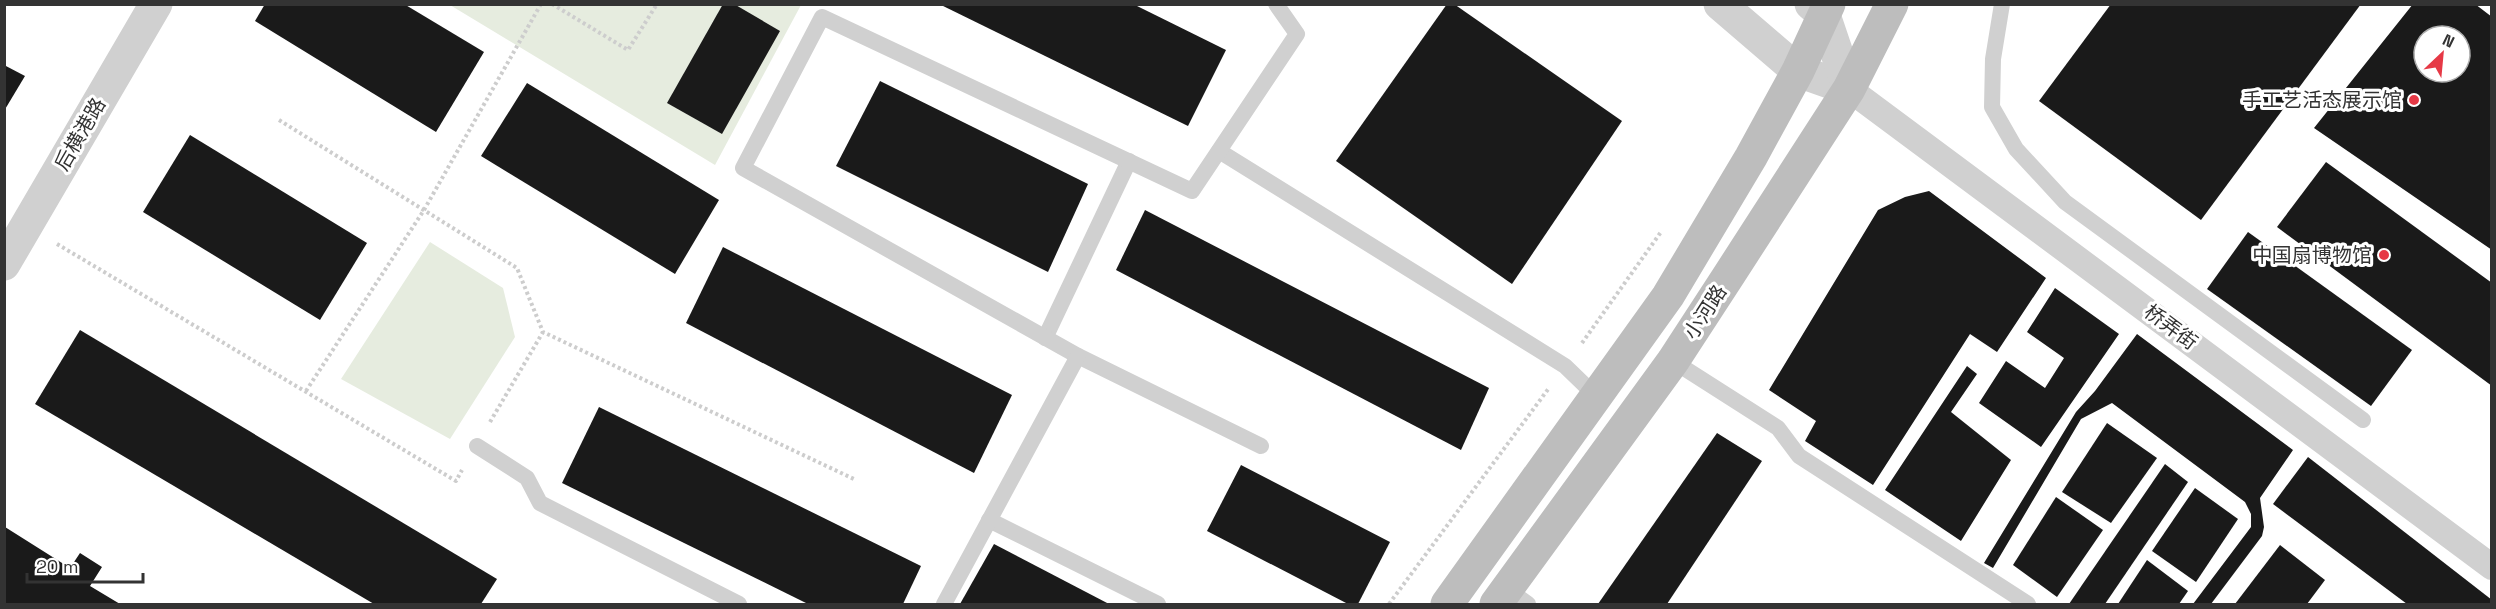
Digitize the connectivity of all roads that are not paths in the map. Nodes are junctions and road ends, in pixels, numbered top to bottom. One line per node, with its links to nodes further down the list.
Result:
1 (156, 4): 11 (street, 后横港路)
2 (1275, 4): 9 (lane)
3 (1720, 4): 7 (street, 桥弄街)
4 (1892, 4): 8 (main road, 小河路)
5 (2002, 4): 16 (lane)
6 (1821, 8): 7 (main road, 小河路); 8 (street)
7 (1798, 71): 8 (street, 桥弄街); 15 (main road, 小河路)
8 (1849, 89): 14 (main road, 小河路); 20 (street, 桥弄街)
9 (1219, 151): 10 (lane); 15 (lane)
10 (1129, 161): 12 (lane); 12 (lane)
11 (4, 264)
12 (1045, 338): 13 (lane)
13 (1078, 356): 18 (lane); 19 (lane)
14 (1673, 361): 21 (main road, 小河路); 26 (lane)
15 (1596, 396): 25 (main road, 小河路)
16 (2363, 420)
17 (477, 446): 22 (lane)
18 (1261, 446)
19 (989, 520): 23 (lane); 24 (lane)
20 (2492, 567)
21 (1510, 599)
22 (740, 604)
23 (944, 604)
24 (1158, 604)
25 (1447, 604)
26 (2028, 604)

